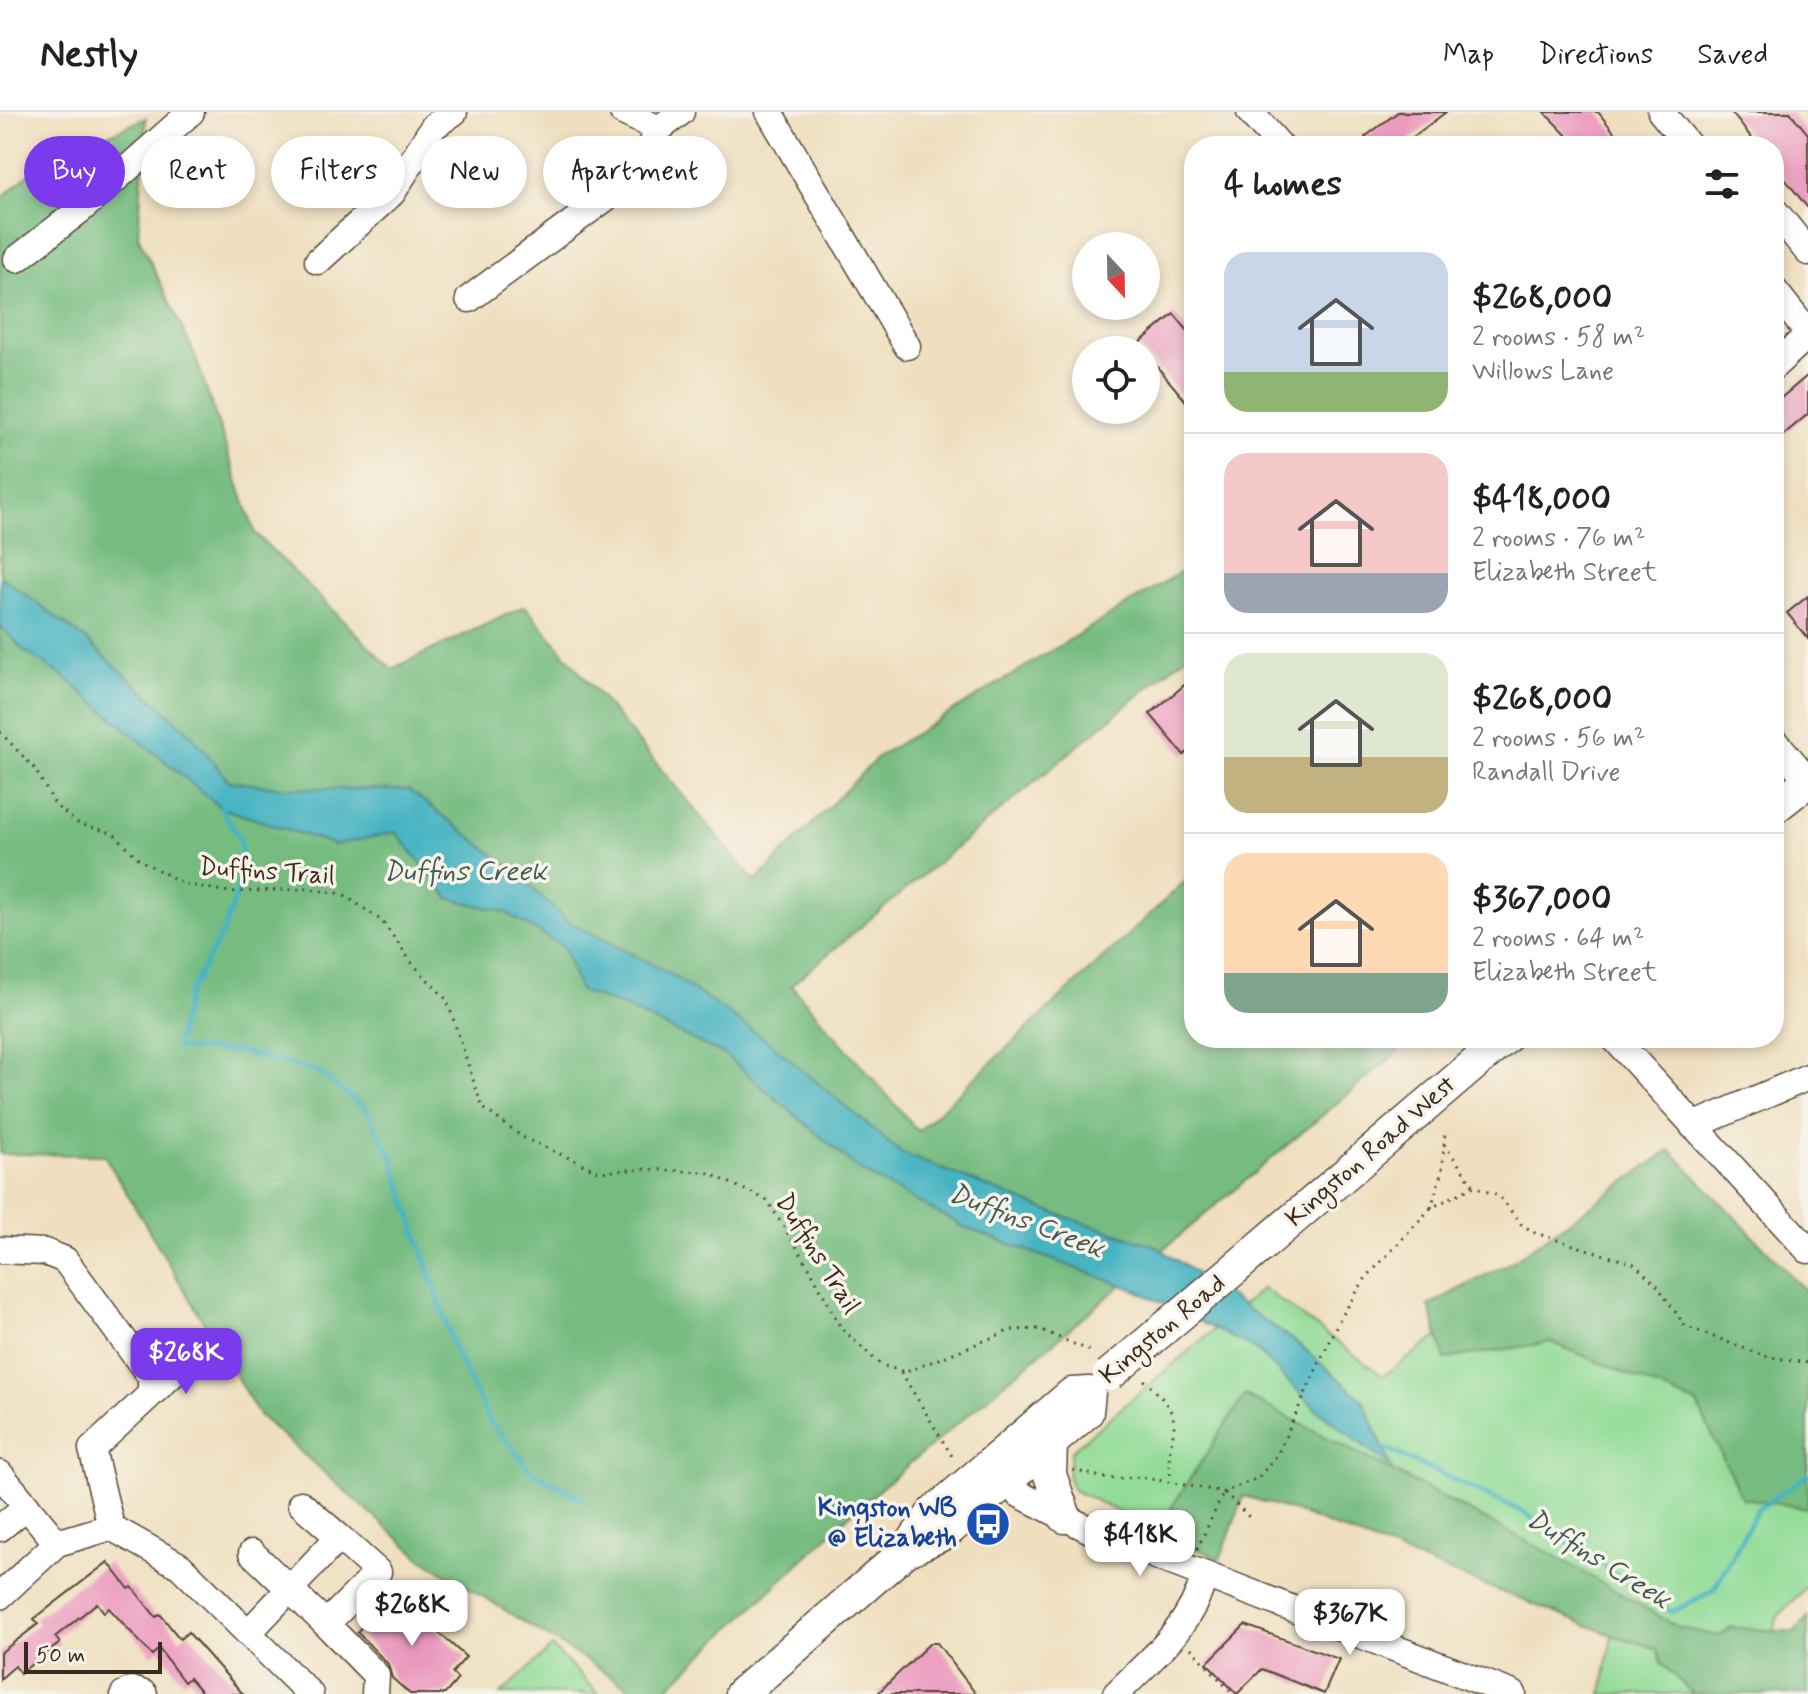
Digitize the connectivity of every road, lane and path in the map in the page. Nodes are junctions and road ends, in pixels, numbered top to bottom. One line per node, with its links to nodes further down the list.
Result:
1 (191, 112): 13 (street)
2 (454, 112): 14 (street)
3 (623, 112): 8 (street)
4 (681, 112): 8 (street)
5 (769, 112): 18 (street)
6 (1250, 112): 9 (street)
7 (1661, 112): 10 (street)
8 (659, 129): 15 (street)
9 (1271, 136)
10 (1681, 136)
11 (1784, 222): 12 (street)
12 (1808, 252)
13 (17, 259)
14 (318, 261)
15 (469, 299)
16 (1784, 303): 17 (street)
17 (1808, 334): 19 (street)
18 (907, 346)
19 (1784, 357)
20 (0, 732): 38 (path, Duffins Trail)
21 (1784, 752): 22 (street)
22 (1808, 780): 23 (main road)
23 (1784, 800)
24 (1493, 1048): 34 (main road, Kingston Road West)
25 (1623, 1048): 27 (street)
26 (1808, 1077): 27 (street)
27 (1693, 1126): 33 (street)
28 (1445, 1131): 29 (path)
29 (1444, 1144): 30 (path); 31 (path)
30 (1474, 1186): 31 (path); 37 (path)
31 (1431, 1208): 47 (path)
32 (0, 1250): 41 (street)
33 (1808, 1250)
34 (1238, 1266): 40 (main road, Kingston Road, bridge)
35 (1105, 1358): 38 (path)
36 (187, 1361): 41 (street)
37 (1808, 1363)
38 (899, 1370): 43 (path)
39 (1142, 1378): 46 (path)
40 (1089, 1393): 42 (main road); 45 (main road)
41 (151, 1394): 52 (street)
42 (1057, 1457): 45 (main road); 46 (path); 50 (main road)
43 (954, 1473)
44 (0, 1474): 49 (street)
45 (995, 1475): 50 (street); 67 (main road)
46 (1172, 1481): 47 (path)
47 (1224, 1492): 51 (path); 57 (path)
48 (301, 1504): 54 (street)
49 (27, 1506): 53 (street); 55 (street)
50 (1065, 1517): 57 (street)
51 (1253, 1521)
52 (111, 1527): 55 (street); 61 (street)
53 (0, 1528)
54 (339, 1537): 58 (street); 60 (street)
55 (57, 1543): 59 (street)
56 (252, 1553): 58 (street)
57 (1200, 1565): 68 (street); 70 (street)
58 (290, 1589): 60 (street); 61 (street)
59 (0, 1596)
60 (326, 1624): 66 (street)
61 (248, 1633): 65 (street)
62 (1191, 1648): 69 (path)
63 (124, 1694): 64 (street)
64 (144, 1694)
65 (310, 1694)
66 (375, 1694)
67 (741, 1694)
68 (1116, 1694)
69 (1233, 1694)
70 (1513, 1694)

